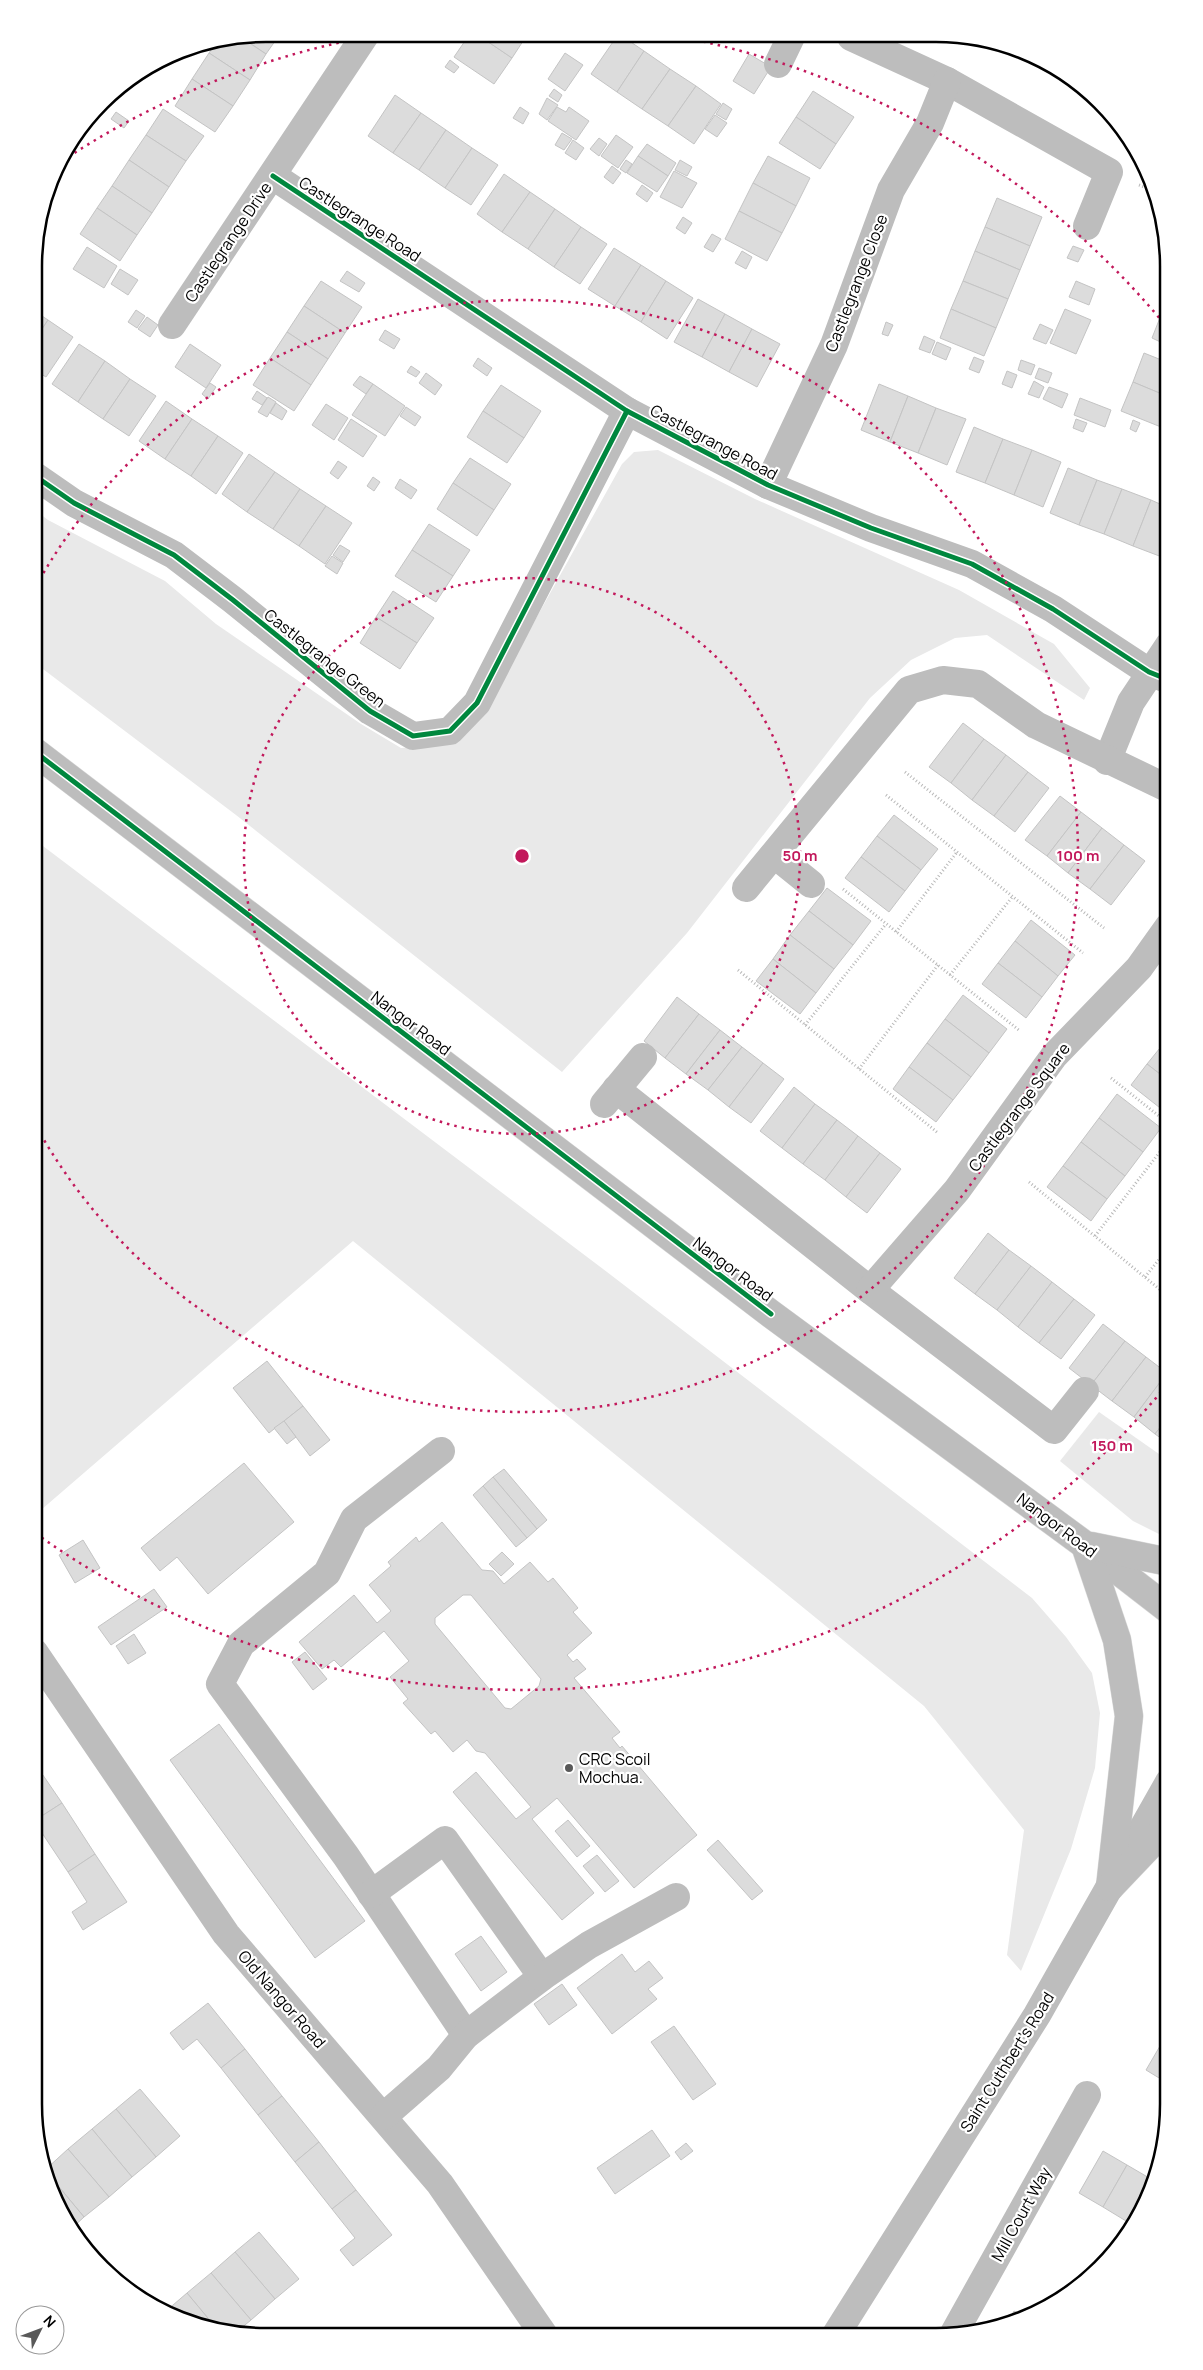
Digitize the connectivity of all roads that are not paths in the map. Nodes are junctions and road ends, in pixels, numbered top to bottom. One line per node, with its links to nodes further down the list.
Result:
1 (361, 42): 6 (street, Castlegrange Drive)
2 (789, 42): 4 (street)
3 (862, 42): 5 (street)
4 (778, 64)
5 (947, 81): 7 (street); 11 (street, Castlegrange Close)
6 (273, 176): 8 (street, Castlegrange Drive); 9 (street, Castlegrange Road)
7 (1088, 226)
8 (172, 324)
9 (627, 411): 10 (street, Castlegrange Green); 11 (street, Castlegrange Road)
10 (42, 480)
11 (768, 486): 12 (street, Castlegrange Road)
12 (1159, 676): 14 (street)
13 (42, 757): 24 (street, Nangor Road)
14 (1107, 761): 15 (street); 16 (street)
15 (1160, 785)
16 (775, 855): 17 (street); 18 (street)
17 (823, 884)
18 (746, 888)
19 (1160, 939): 21 (street, Castlegrange Square)
20 (643, 1057): 21 (street)
21 (870, 1290): 22 (street)
22 (1085, 1391)
23 (441, 1450): 31 (street)
24 (1085, 1545): 25 (street); 26 (street, Nangor Road); 30 (street)
25 (1160, 1560)
26 (1160, 1603)
27 (42, 1664): 36 (street, Old Nangor Road)
28 (1160, 1798): 30 (street, Saint Cuthbert’s Road)
29 (1160, 1834): 30 (street)
30 (1110, 1887): 39 (street, Saint Cuthbert’s Road)
31 (371, 1894): 33 (street); 34 (street)
32 (676, 1897): 33 (street)
33 (542, 1977): 34 (street)
34 (466, 2035): 36 (street)
35 (1087, 2095): 37 (street, Mill Court Way)
36 (384, 2116): 38 (street, Old Nangor Road)
37 (958, 2327)
38 (539, 2328)
39 (840, 2328)

